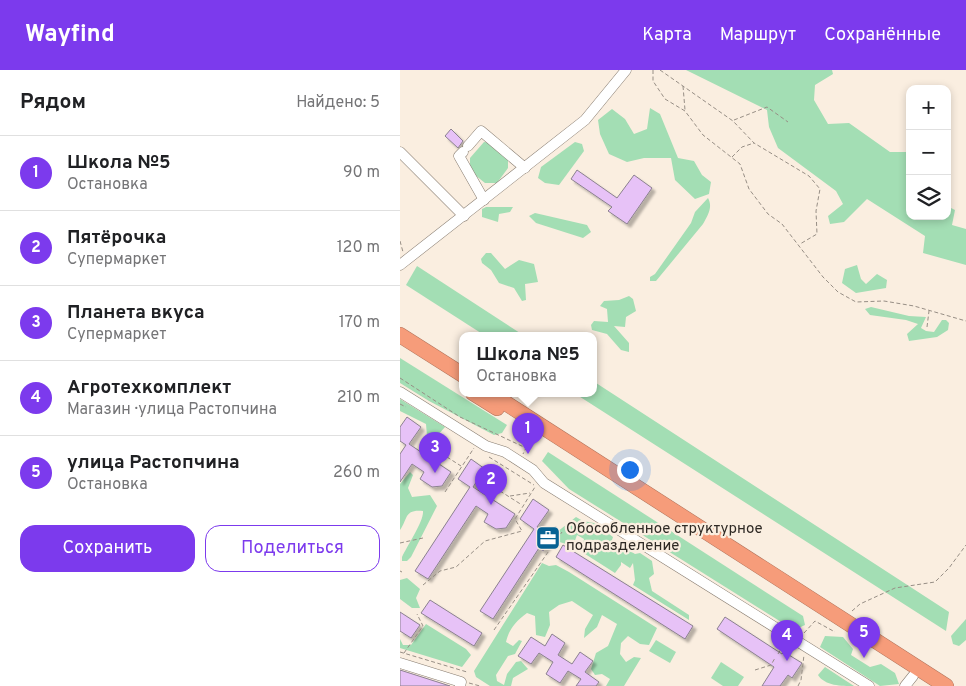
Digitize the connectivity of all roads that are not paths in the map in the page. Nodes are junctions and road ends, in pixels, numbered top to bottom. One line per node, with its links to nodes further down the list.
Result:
1 (626, 70): 3 (street)
2 (400, 152): 5 (street)
3 (525, 168): 4 (street); 4 (street)
4 (484, 200): 5 (street)
5 (464, 216): 6 (street)
6 (403, 262)
7 (400, 335): 9 (highway)
8 (400, 346): 10 (highway)
9 (459, 373)
10 (459, 383)
11 (400, 392): 17 (street)
12 (479, 397): 15 (highway)
13 (496, 397): 19 (highway)
14 (402, 658): 16 (street)
15 (909, 681): 18 (highway)
16 (461, 684)
17 (869, 686)
18 (929, 686)
19 (946, 686)

